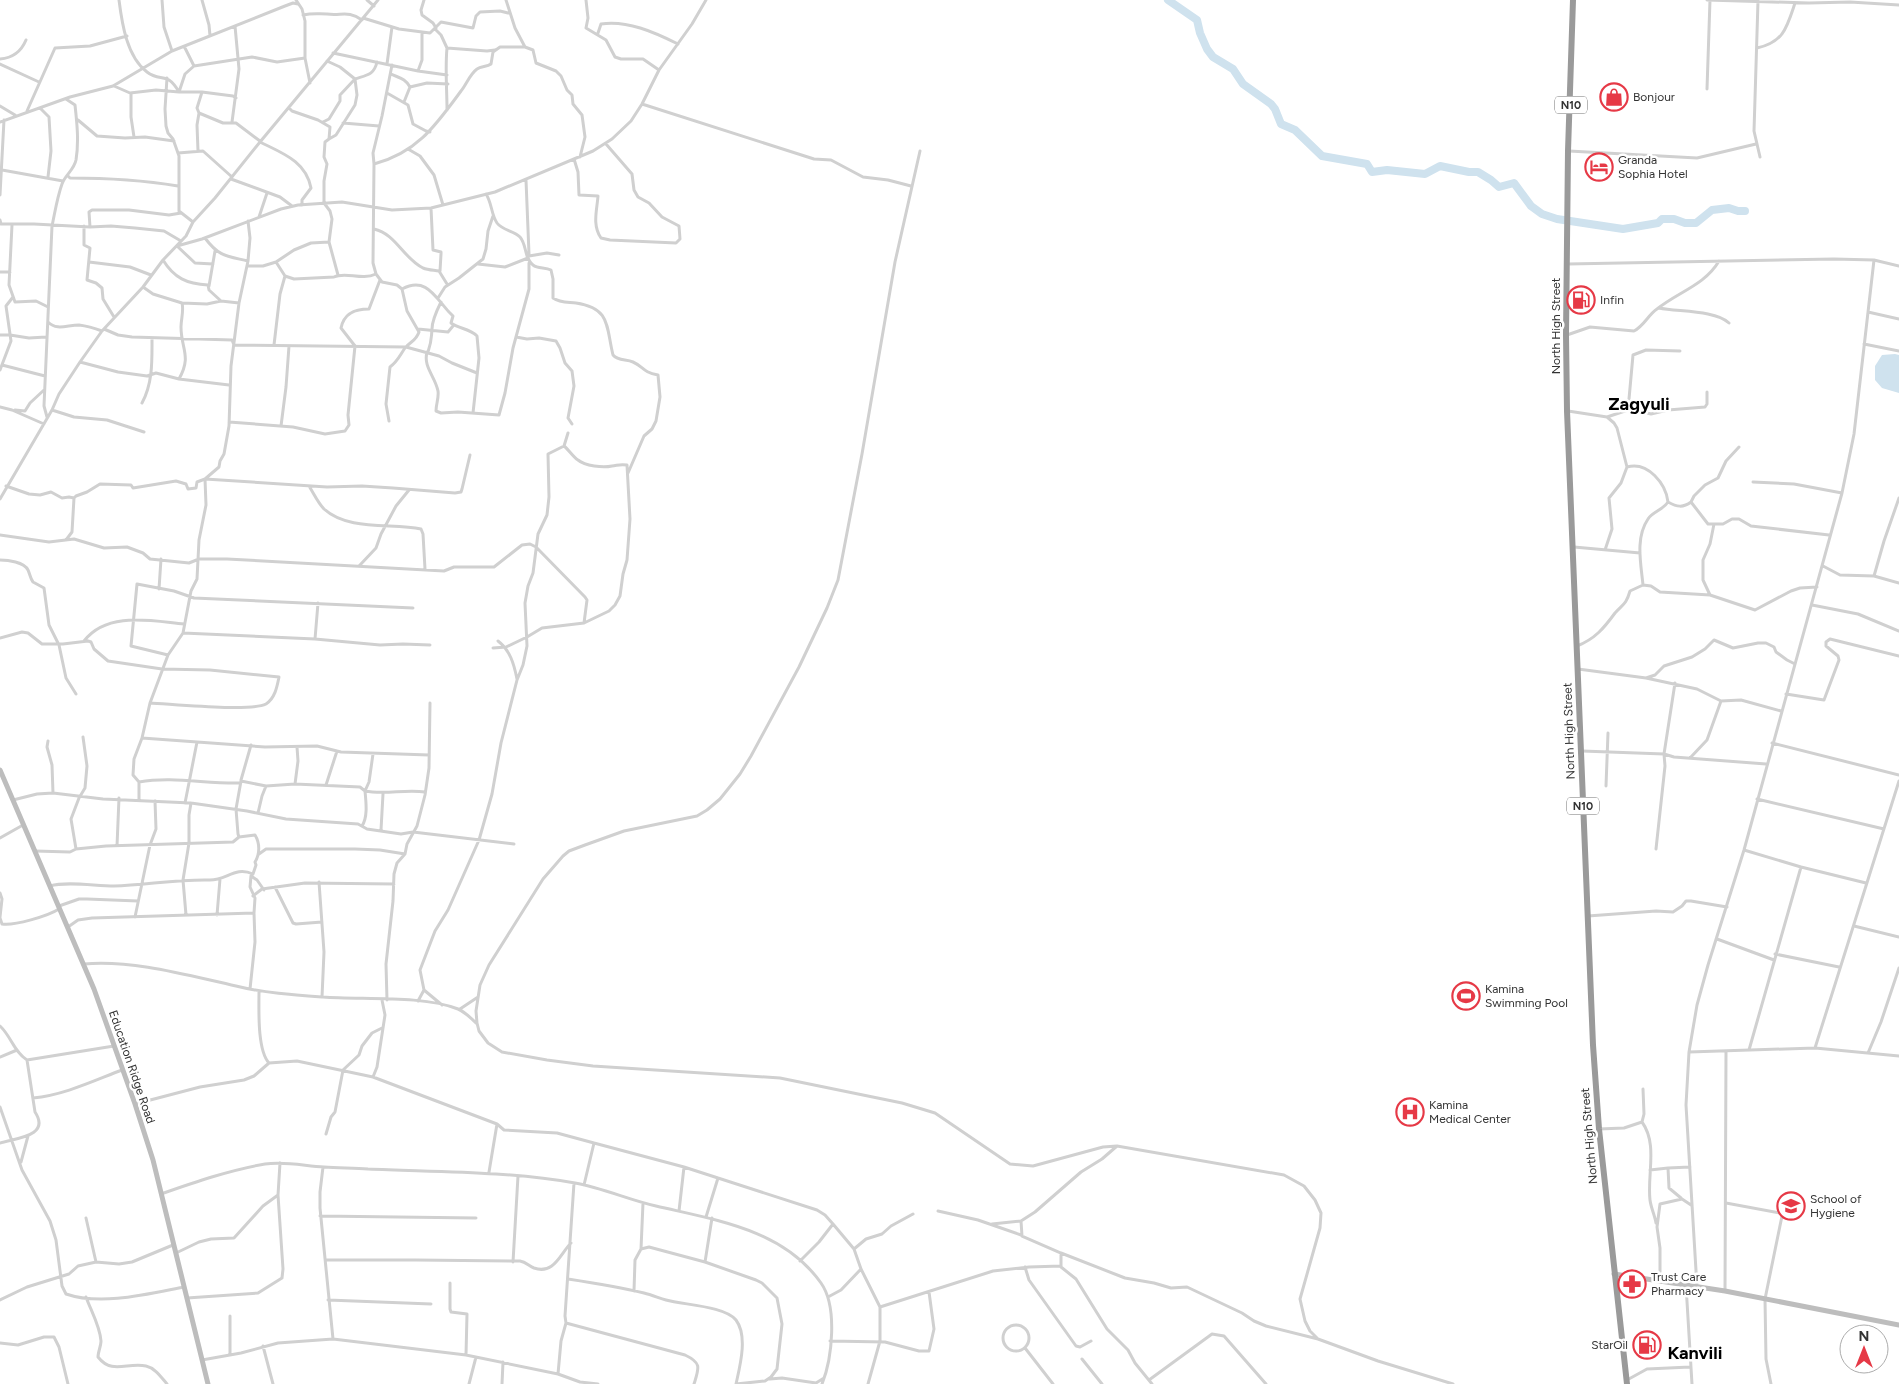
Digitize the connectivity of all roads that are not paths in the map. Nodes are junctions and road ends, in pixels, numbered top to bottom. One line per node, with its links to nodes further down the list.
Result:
1 (118, 0): 27 (street)
2 (162, 0): 36 (street)
3 (202, 0): 28 (street)
4 (367, 0): 18 (street)
5 (378, 0): 18 (street)
6 (424, 0): 24 (street)
7 (506, 0): 19 (street)
8 (586, 0): 26 (street)
9 (706, 0): 30 (street)
10 (1573, 0): 92 (highway, N10)
11 (1708, 0): 12 (street); 59 (street)
12 (1758, 1): 16 (street); 34 (street)
13 (1850, 1): 15 (street); 16 (street)
14 (297, 2): 20 (street); 22 (street)
15 (1891, 2): 17 (street)
16 (1794, 3): 34 (street)
17 (1899, 5)
18 (374, 6): 21 (street)
19 (509, 13): 24 (street); 32 (street)
20 (303, 15): 21 (street); 39 (street)
21 (362, 19): 23 (street); 37 (street)
22 (235, 26): 28 (street); 38 (street)
23 (392, 27): 25 (street); 44 (street)
24 (435, 29): 25 (street); 33 (street)
25 (422, 33): 49 (street)
26 (598, 33): 30 (street); 48 (street)
27 (127, 36): 47 (street); 54 (street)
28 (210, 36): 31 (street)
29 (26, 40): 40 (street)
30 (678, 44): 48 (street)
31 (184, 46): 36 (street); 46 (street)
32 (524, 47): 35 (street); 94 (street)
33 (446, 48): 35 (street); 51 (street)
34 (1757, 48): 88 (street)
35 (498, 49): 72 (street)
36 (172, 51): 47 (street)
37 (333, 53): 41 (street); 42 (street)
38 (238, 58): 39 (street); 46 (street); 66 (street)
39 (305, 58): 55 (street)
40 (0, 59)
41 (327, 61): 53 (street); 55 (street)
42 (377, 62): 44 (street); 53 (street)
43 (0, 64): 54 (street)
44 (387, 64): 45 (street)
45 (392, 65): 49 (street); 50 (street)
46 (194, 66): 61 (street)
47 (143, 68): 52 (street); 57 (street)
48 (659, 70): 68 (street)
49 (418, 71): 51 (street)
50 (390, 74): 58 (street); 64 (street)
51 (447, 75): 56 (street)
52 (167, 78): 60 (street); 61 (street)
53 (355, 79): 79 (street); 80 (street)
54 (39, 82): 73 (street)
55 (310, 83): 71 (street)
56 (448, 84): 58 (street); 72 (street)
57 (114, 86): 63 (street); 65 (street)
58 (410, 87): 67 (street)
59 (1707, 89)
60 (166, 92): 61 (street); 63 (street); 85 (street)
61 (179, 92): 62 (street)
62 (202, 92): 66 (street); 74 (street)
63 (131, 93): 83 (street)
64 (387, 93): 67 (street); 81 (street)
65 (66, 98): 70 (street); 76 (street)
66 (236, 98): 78 (street)
67 (404, 102): 82 (street)
68 (642, 104): 87 (street); 105 (street)
69 (0, 106): 75 (street)
70 (40, 108): 73 (street); 100 (street)
71 (289, 108): 79 (street); 86 (street)
72 (447, 111): 82 (street)
73 (27, 112): 75 (street)
74 (199, 113): 78 (street); 90 (street)
75 (16, 115): 77 (street)
76 (77, 120): 83 (street); 99 (street)
77 (2, 121): 98 (street)
78 (232, 122): 86 (street)
79 (323, 122): 84 (street)
80 (343, 123): 81 (street); 84 (street)
81 (379, 126): 97 (street)
82 (430, 132): 89 (street)
83 (134, 137): 85 (street)
84 (328, 139): 110 (street)
85 (174, 141): 93 (street)
86 (260, 142): 101 (street); 111 (street)
87 (606, 144): 94 (street); 96 (street)
88 (1756, 144): 92 (street); 95 (street)
89 (408, 149): 97 (street); 112 (street)
90 (198, 151): 93 (street); 101 (street)
91 (920, 151): 105 (street)
92 (1568, 151): 142 (highway, North High Street / N10)
93 (178, 153): 104 (street)
94 (580, 157): 96 (street)
95 (1760, 157)
96 (574, 160): 103 (street)
97 (374, 164): 114 (street)
98 (2, 170): 100 (street); 106 (street)
99 (68, 176): 102 (street); 104 (street)
100 (48, 177): 102 (street)
101 (231, 178): 107 (street); 120 (street)
102 (63, 180): 123 (street)
103 (526, 180): 108 (street); 133 (street)
104 (178, 186): 116 (street)
105 (911, 186): 383 (street)
106 (0, 187): 109 (street)
107 (266, 193): 113 (street); 118 (street)
108 (486, 194): 112 (street); 117 (street)
109 (0, 195)
110 (324, 203): 111 (street); 114 (street); 129 (street)
111 (302, 204): 113 (street)
112 (443, 205): 115 (street)
113 (292, 206): 118 (street)
114 (373, 207): 115 (street); 126 (street)
115 (431, 208): 147 (street)
116 (182, 213): 120 (street); 125 (street)
117 (493, 216): 133 (street); 141 (street)
118 (259, 217): 119 (street)
119 (248, 221): 127 (street); 137 (street)
120 (193, 222): 128 (street)
121 (0, 223): 122 (street)
122 (12, 225): 123 (street); 146 (street)
123 (52, 226): 124 (street); 165 (street)
124 (84, 226): 125 (street); 138 (street)
125 (90, 227): 128 (street)
126 (374, 229): 147 (street); 148 (street)
127 (206, 238): 130 (street); 131 (street)
128 (181, 241): 130 (street)
129 (329, 242): 139 (street); 150 (street)
130 (177, 246): 134 (street); 140 (street)
131 (215, 251): 137 (street); 140 (street)
132 (559, 255): 133 (street)
133 (529, 258): 141 (street); 181 (street); 222 (street)
134 (163, 260): 149 (street); 154 (street)
135 (1720, 260): 136 (street); 142 (street); 166 (street)
136 (1874, 260): 144 (street); 167 (street)
137 (248, 261): 143 (street)
138 (89, 262): 149 (street); 168 (street)
139 (276, 262): 143 (street); 151 (street)
140 (213, 264): 154 (street)
141 (478, 264): 153 (street)
142 (1568, 264): 178 (highway, North High Street / N10)
143 (247, 266): 162 (street)
144 (1899, 266)
145 (0, 272): 146 (street)
146 (10, 272): 157 (street)
147 (440, 272): 153 (street)
148 (376, 274): 150 (street); 152 (street)
149 (152, 275): 155 (street)
150 (338, 275): 151 (street)
151 (285, 276): 185 (street)
152 (380, 280): 156 (street); 187 (street)
153 (447, 284): 158 (street)
154 (209, 286): 159 (street)
155 (143, 287): 161 (street); 168 (street)
156 (402, 289): 158 (street); 174 (street)
157 (13, 297): 164 (street); 165 (street)
158 (438, 298): 160 (street)
159 (221, 300): 161 (street); 162 (street)
160 (440, 302): 172 (street); 175 (street)
161 (182, 303): 182 (street)
162 (239, 303): 184 (street)
163 (0, 304): 164 (street)
164 (6, 306): 177 (street)
165 (48, 307): 170 (street)
166 (1658, 308): 171 (street); 178 (street)
167 (1868, 312): 169 (street); 183 (street)
168 (114, 317): 173 (street)
169 (1899, 319)
170 (48, 321): 173 (street); 179 (street)
171 (1729, 323)
172 (454, 326): 175 (street); 195 (street)
173 (103, 330): 180 (street); 192 (street)
174 (418, 330): 175 (street); 188 (street)
175 (432, 330): 191 (street)
176 (0, 335): 177 (street)
177 (10, 335): 179 (street); 193 (street)
178 (1566, 335): 207 (highway, North High Street / N10)
179 (46, 338): 197 (street)
180 (152, 338): 182 (street); 196 (street)
181 (516, 338): 208 (street); 214 (street)
182 (182, 339): 184 (street); 198 (street)
183 (1864, 344): 190 (street); 228 (street)
184 (234, 345): 185 (street); 199 (street)
185 (274, 345): 186 (street)
186 (289, 346): 187 (street); 215 (street)
187 (355, 346): 188 (street); 215 (street)
188 (406, 347): 191 (street); 211 (street)
189 (1680, 351): 206 (street)
190 (1899, 351)
191 (427, 352): 195 (street); 208 (street)
192 (80, 362): 196 (street); 205 (street)
193 (2, 365): 194 (street); 197 (street)
194 (0, 370)
195 (477, 373): 208 (street)
196 (151, 374): 198 (street); 202 (street)
197 (45, 376): 200 (street)
198 (180, 379): 199 (street)
199 (229, 385): 212 (street)
200 (44, 390): 204 (street); 210 (street)
201 (1707, 392): 206 (street)
202 (142, 403)
203 (0, 407): 204 (street)
204 (12, 410): 213 (street)
205 (52, 410): 210 (street); 216 (street)
206 (1628, 410): 209 (street)
207 (1568, 411): 209 (street); 240 (highway, North High Street / N10)
208 (473, 413)
209 (1607, 417): 221 (street)
210 (47, 418): 213 (street)
211 (389, 421)
212 (229, 422): 215 (street); 223 (street)
213 (44, 424): 225 (street)
214 (572, 424)
215 (281, 426)
216 (144, 432)
217 (568, 433): 218 (street)
218 (564, 446): 222 (street); 239 (street)
219 (1739, 447): 233 (street)
220 (470, 455): 227 (street)
221 (1627, 467): 232 (street); 241 (street)
222 (628, 473): 260 (street)
223 (205, 479): 226 (street); 229 (street); 245 (street)
224 (1753, 482): 228 (street)
225 (6, 486): 229 (street); 231 (street)
226 (309, 486): 227 (street); 235 (street)
227 (410, 489): 235 (street)
228 (1842, 493): 237 (street)
229 (74, 498): 238 (street)
230 (1899, 498): 249 (street)
231 (0, 499)
232 (1668, 502): 233 (street); 242 (street)
233 (1691, 502): 234 (street)
234 (1714, 524): 237 (street); 254 (street)
235 (386, 526): 246 (street); 248 (street)
236 (0, 535): 238 (street)
237 (1829, 535): 247 (street)
238 (66, 540): 244 (street)
239 (536, 547): 248 (street); 260 (street); 264 (street)
240 (1573, 547): 241 (street); 271 (highway, North High Street / N10)
241 (1605, 550): 242 (street)
242 (1640, 553): 251 (street)
243 (1, 559): 269 (street)
244 (161, 559): 245 (street); 253 (street)
245 (199, 559): 246 (street); 255 (street)
246 (360, 565): 248 (street)
247 (1823, 566): 249 (street); 252 (street)
248 (425, 569)
249 (1874, 576): 250 (street)
250 (1899, 583)
251 (1643, 585): 254 (street); 271 (street)
252 (1817, 587): 254 (street); 257 (street)
253 (159, 590): 255 (street); 259 (street)
254 (1710, 595)
255 (190, 597): 256 (street); 261 (street)
256 (318, 603): 258 (street); 266 (street)
257 (1812, 605): 262 (street); 276 (street)
258 (413, 608)
259 (132, 619): 261 (street); 267 (street); 274 (street)
260 (584, 623): 264 (street)
261 (184, 624): 263 (street)
262 (1899, 631)
263 (182, 633): 266 (street); 274 (street)
264 (526, 637): 272 (street); 280 (street)
265 (0, 638): 269 (street)
266 (315, 639): 270 (street)
267 (83, 641): 269 (street); 277 (street)
268 (498, 641): 272 (street)
269 (59, 644): 282 (street)
270 (430, 645)
271 (1577, 646): 278 (highway, North High Street / N10)
272 (506, 647): 273 (street); 280 (street)
273 (493, 648)
274 (168, 655): 277 (street)
275 (1899, 656): 283 (street)
276 (1795, 664): 279 (street); 283 (street)
277 (162, 669): 285 (street); 285 (street)
278 (1578, 669): 279 (street); 297 (highway, North High Street / N10)
279 (1646, 678): 281 (street)
280 (517, 680): 335 (street)
281 (1675, 683): 284 (street); 300 (street)
282 (76, 694)
283 (1786, 694): 287 (street)
284 (1720, 700): 287 (street); 302 (street)
285 (150, 703): 290 (street)
286 (430, 703): 301 (street)
287 (1781, 711): 293 (street)
288 (1608, 733): 298 (street)
289 (83, 737): 318 (street)
290 (142, 738): 292 (street); 308 (street)
291 (48, 741): 316 (street)
292 (197, 742): 294 (street); 306 (street)
293 (1772, 743): 303 (street); 305 (street)
294 (251, 746): 295 (street); 309 (street)
295 (297, 747): 296 (street); 310 (street)
296 (337, 751): 299 (street); 311 (street)
297 (1581, 751): 298 (street); 366 (highway, North High Street / N10)
298 (1607, 752): 300 (street); 313 (street)
299 (373, 754): 301 (street); 314 (street)
300 (1664, 754): 302 (street); 340 (street)
301 (429, 755): 315 (street)
302 (1690, 758): 303 (street)
303 (1766, 764): 320 (street)
304 (0, 770): 321 (main road, Education Ridge Road)
305 (1899, 775)
306 (189, 780): 308 (street); 309 (street); 324 (street)
307 (1899, 781): 330 (street)
308 (139, 782): 322 (street)
309 (241, 782): 312 (street); 326 (street)
310 (295, 784): 311 (street); 312 (street)
311 (326, 785): 314 (street)
312 (266, 786): 327 (street)
313 (1606, 786)
314 (365, 791): 317 (street); 329 (street)
315 (425, 792): 317 (street); 332 (street)
316 (53, 793): 318 (street); 321 (street)
317 (383, 793): 331 (street)
318 (80, 796): 319 (street); 341 (street)
319 (119, 798): 322 (street); 339 (street)
320 (1757, 799): 330 (street); 342 (street)
321 (13, 800): 328 (main road, Education Ridge Road)
322 (140, 800): 323 (street)
323 (154, 801): 324 (street); 338 (street)
324 (185, 803): 325 (street)
325 (191, 803): 326 (street); 336 (street)
326 (236, 809): 327 (street); 333 (street)
327 (258, 813): 329 (street)
328 (24, 825): 334 (street); 343 (main road, Education Ridge Road)
329 (362, 826): 331 (street)
330 (1884, 829): 351 (street)
331 (381, 830): 332 (street)
332 (413, 832): 335 (street); 345 (street)
333 (239, 837): 336 (street); 344 (street)
334 (0, 838)
335 (479, 840): 337 (street); 380 (street)
336 (188, 843): 338 (street); 349 (street)
337 (514, 844)
338 (150, 845): 339 (street); 353 (street)
339 (117, 846): 341 (street)
340 (1656, 849)
341 (76, 850): 343 (street)
342 (1744, 850): 346 (street); 360 (street)
343 (35, 851): 354 (main road, Education Ridge Road)
344 (258, 854): 345 (street); 347 (street)
345 (405, 854): 352 (street)
346 (1801, 867): 351 (street); 374 (street)
347 (252, 875): 348 (street); 356 (street); 358 (street)
348 (220, 879): 349 (street); 365 (street)
349 (183, 880): 353 (street); 364 (street)
350 (319, 882): 352 (street); 355 (street); 369 (street)
351 (1866, 883): 370 (street)
352 (394, 884): 385 (street)
353 (141, 885): 354 (street); 359 (street)
354 (50, 886): 361 (main road, Education Ridge Road)
355 (275, 887): 356 (street); 369 (street)
356 (264, 890): 358 (street)
357 (0, 893): 362 (street)
358 (253, 896): 363 (street)
359 (138, 901): 361 (street); 367 (street)
360 (1727, 907): 366 (street); 373 (street)
361 (59, 908): 368 (street); 371 (main road, Education Ridge Road)
362 (0, 911): 368 (street)
363 (254, 913): 365 (street); 379 (street)
364 (186, 914): 365 (street); 367 (street)
365 (217, 915)
366 (1587, 916): 416 (highway, North High Street / N10)
367 (135, 917): 371 (street)
368 (0, 918)
369 (322, 922): 382 (street)
370 (1854, 926): 372 (street); 377 (street)
371 (68, 927): 376 (main road, Education Ridge Road)
372 (1899, 937)
373 (1717, 939): 375 (street); 398 (street)
374 (1775, 954): 375 (street); 377 (street)
375 (1774, 960): 397 (street)
376 (83, 964): 379 (street); 394 (main road, Education Ridge Road)
377 (1840, 968): 395 (street)
378 (1899, 968): 400 (street)
379 (250, 989): 381 (street)
380 (424, 990): 386 (street); 387 (street)
381 (260, 991): 382 (street); 403 (street)
382 (322, 997): 384 (street)
383 (478, 997): 388 (street); 389 (street)
384 (382, 1000): 385 (street); 391 (street)
385 (387, 1000): 386 (street)
386 (418, 1002): 387 (street)
387 (442, 1005): 388 (street)
388 (460, 1009): 389 (street)
389 (476, 1023): 422 (street)
390 (0, 1026): 392 (street)
391 (382, 1028): 408 (street); 409 (street)
392 (5, 1031): 393 (street); 396 (street)
393 (0, 1033)
394 (114, 1046): 404 (street); 407 (main road, Education Ridge Road)
395 (1815, 1048): 397 (street); 400 (street)
396 (17, 1050): 402 (street); 404 (street)
397 (1749, 1050): 399 (street)
398 (1688, 1052): 399 (street); 427 (street)
399 (1726, 1052): 439 (street)
400 (1868, 1053): 401 (street)
401 (1899, 1056)
402 (0, 1057)
403 (264, 1058): 405 (street); 406 (street)
404 (27, 1060): 411 (street)
405 (269, 1063): 406 (street); 408 (street)
406 (265, 1067): 412 (street)
407 (122, 1070): 411 (street); 412 (main road, Education Ridge Road)
408 (343, 1070): 409 (street); 417 (street)
409 (373, 1077): 415 (street)
410 (1643, 1089): 414 (street)
411 (33, 1098): 418 (street)
412 (135, 1104): 435 (main road, Education Ridge Road)
413 (0, 1107): 419 (street)
414 (1642, 1122): 416 (street); 429 (street)
415 (497, 1124): 421 (street); 430 (street)
416 (1599, 1129): 468 (highway, North High Street / N10)
417 (326, 1134)
418 (28, 1136): 419 (street); 424 (street)
419 (12, 1139): 420 (street); 424 (street)
420 (0, 1143)
421 (594, 1143): 426 (street); 434 (street)
422 (1118, 1146): 449 (street); 491 (street)
423 (280, 1163): 425 (street); 435 (street); 436 (street)
424 (20, 1164): 469 (street)
425 (323, 1167): 430 (street); 444 (street)
426 (684, 1167): 432 (street); 441 (street)
427 (1690, 1167): 428 (street); 440 (street)
428 (1668, 1168): 429 (street); 437 (street)
429 (1650, 1170): 452 (street)
430 (489, 1172): 431 (street)
431 (518, 1176): 433 (street); 463 (street)
432 (718, 1178): 445 (street); 450 (street)
433 (574, 1183): 434 (street); 454 (street)
434 (584, 1185): 438 (street)
435 (161, 1194): 455 (main road, Education Ridge Road)
436 (278, 1195): 459 (street); 481 (street)
437 (1682, 1198): 440 (street); 452 (street)
438 (643, 1203): 441 (street); 456 (street)
439 (1726, 1203): 477 (street); 482 (street)
440 (1691, 1205): 475 (street)
441 (679, 1211): 445 (street)
442 (938, 1211): 451 (street)
443 (913, 1214): 457 (street)
444 (320, 1216): 447 (street); 460 (street)
445 (706, 1216): 448 (street)
446 (86, 1218): 462 (street)
447 (476, 1218)
448 (712, 1218): 461 (street); 464 (street)
449 (1021, 1220): 451 (street); 453 (street)
450 (833, 1224): 457 (street); 461 (street)
451 (992, 1224): 453 (street)
452 (1657, 1227): 471 (street)
453 (1022, 1236): 458 (street)
454 (571, 1243): 463 (street); 470 (street)
455 (173, 1244): 459 (main road, Education Ridge Road); 462 (street)
456 (641, 1249): 464 (street); 476 (street)
457 (854, 1249): 467 (street)
458 (1061, 1253): 465 (street); 491 (street)
459 (175, 1254): 474 (main road, Education Ridge Road)
460 (326, 1260): 463 (street); 484 (street)
461 (800, 1261): 479 (street)
462 (96, 1262): 469 (street)
463 (513, 1262)
464 (705, 1262): 507 (street)
465 (1061, 1266): 466 (street); 508 (street)
466 (1025, 1267): 478 (street); 493 (street)
467 (861, 1269): 479 (street); 486 (street)
468 (1614, 1274): 471 (main road); 509 (highway, North High Street / N10)
469 (61, 1275): 480 (street); 483 (street)
470 (568, 1279): 476 (street); 488 (street)
471 (1660, 1280): 473 (main road)
472 (450, 1283): 499 (street)
473 (1686, 1285): 475 (main road); 504 (street)
474 (184, 1286): 480 (street); 481 (main road, Education Ridge Road)
475 (1697, 1287): 477 (main road)
476 (634, 1291): 519 (street)
477 (1725, 1291): 482 (main road)
478 (929, 1292): 486 (street); 494 (street)
479 (828, 1297): 492 (street)
480 (86, 1298): 512 (street)
481 (186, 1298): 502 (main road, Education Ridge Road)
482 (1765, 1298): 489 (main road); 528 (street)
483 (0, 1300)
484 (328, 1300): 485 (street); 490 (street)
485 (431, 1304)
486 (880, 1307): 494 (street)
487 (230, 1316): 498 (street)
488 (566, 1323): 505 (street); 518 (street)
489 (1899, 1325)
490 (333, 1339): 496 (street); 499 (street)
491 (1318, 1339): 526 (street)
492 (830, 1341): 494 (street); 506 (street)
493 (1091, 1341)
494 (880, 1342): 521 (street)
495 (0, 1343): 511 (street)
496 (263, 1346): 498 (street); 514 (street)
497 (1025, 1348): 497 (street); 522 (street)
498 (230, 1355): 502 (street)
499 (466, 1355): 500 (street)
500 (476, 1357): 503 (street); 515 (street)
501 (1082, 1359): 523 (street)
502 (202, 1360): 513 (main road, Education Ridge Road)
503 (503, 1362): 505 (street); 516 (street)
504 (1690, 1367): 509 (street); 527 (street)
505 (558, 1374): 510 (street)
506 (824, 1377): 507 (street); 520 (street)
507 (768, 1379): 519 (street)
508 (1149, 1380): 524 (street); 525 (street)
509 (1627, 1382)
510 (580, 1383): 517 (street)
511 (68, 1384)
512 (167, 1384)
513 (208, 1384)
514 (273, 1384)
515 (469, 1384)
516 (502, 1384)
517 (598, 1384)
518 (694, 1384)
519 (736, 1384)
520 (822, 1384)
521 (868, 1384)
522 (1053, 1384)
523 (1102, 1384)
524 (1152, 1384)
525 (1266, 1384)
526 (1453, 1384)
527 (1692, 1384)
528 (1771, 1384)

